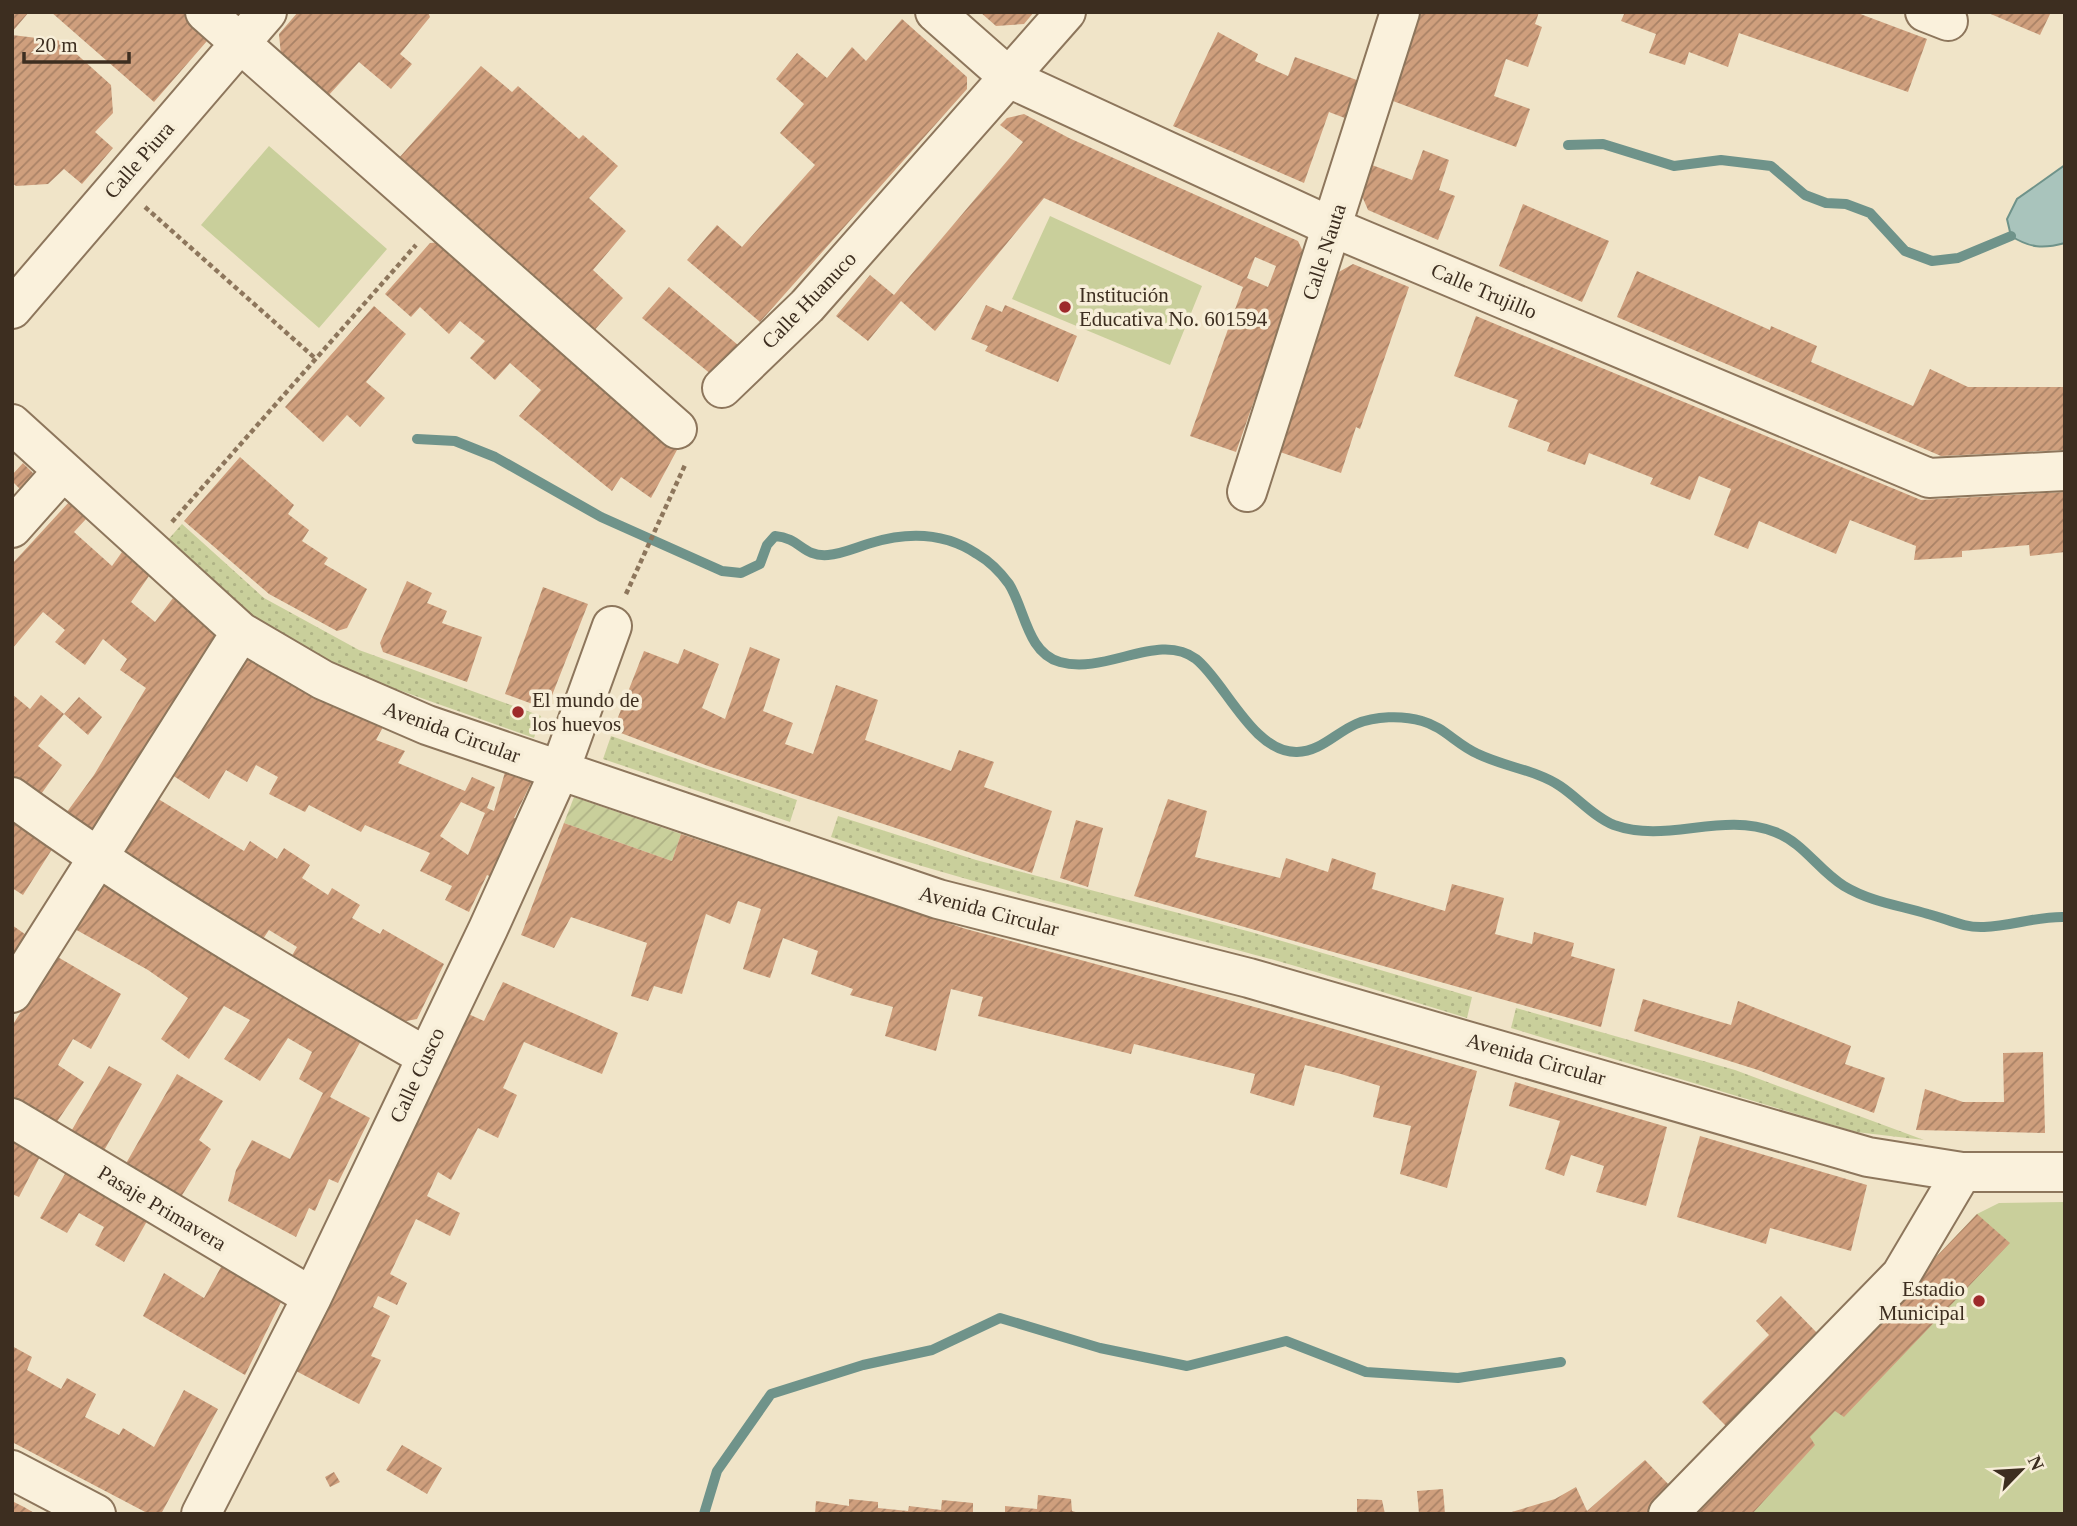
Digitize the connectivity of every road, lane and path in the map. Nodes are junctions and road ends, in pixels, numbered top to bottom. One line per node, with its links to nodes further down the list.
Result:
1 (205, 12): 6 (street)
2 (267, 12): 6 (street, Calle Piura)
3 (935, 12): 7 (street, Calle Trujillo)
4 (1066, 12): 7 (street, Calle Huanuco)
5 (1400, 12): 9 (street, Calle Nauta)
6 (239, 43): 11 (street, Calle Piura); 15 (street)
7 (1011, 79): 9 (street, Calle Trujillo); 13 (street, Calle Huanuco)
8 (144, 206): 12 (path)
9 (1332, 227): 16 (street, Calle Trujillo); 18 (street, Calle Nauta)
10 (423, 237): 12 (path)
11 (12, 309)
12 (316, 359): 20 (path)
13 (722, 388)
14 (12, 424): 17 (street, Avenida Circular)
15 (682, 445): 21 (path)
16 (2065, 471)
17 (62, 472): 19 (street); 22 (street, Avenida Circular)
18 (1247, 492)
19 (12, 528)
20 (167, 528)
21 (612, 626): 23 (street, Calle Cusco)
22 (241, 632): 23 (street, Avenida Circular); 25 (street)
23 (560, 770): 27 (street, Calle Cusco); 29 (street, Avenida Circular)
24 (12, 797): 25 (street)
25 (99, 860): 26 (street); 27 (street)
26 (12, 993)
27 (425, 1056): 31 (street, Calle Cusco)
28 (12, 1118): 31 (street, Pasaje Primavera)
29 (1962, 1172): 30 (street, Avenida Circular); 35 (street)
30 (2065, 1172)
31 (313, 1297): 34 (street, Calle Cusco)
32 (12, 1470): 33 (street)
33 (96, 1514)
34 (201, 1514)
35 (1668, 1514)

